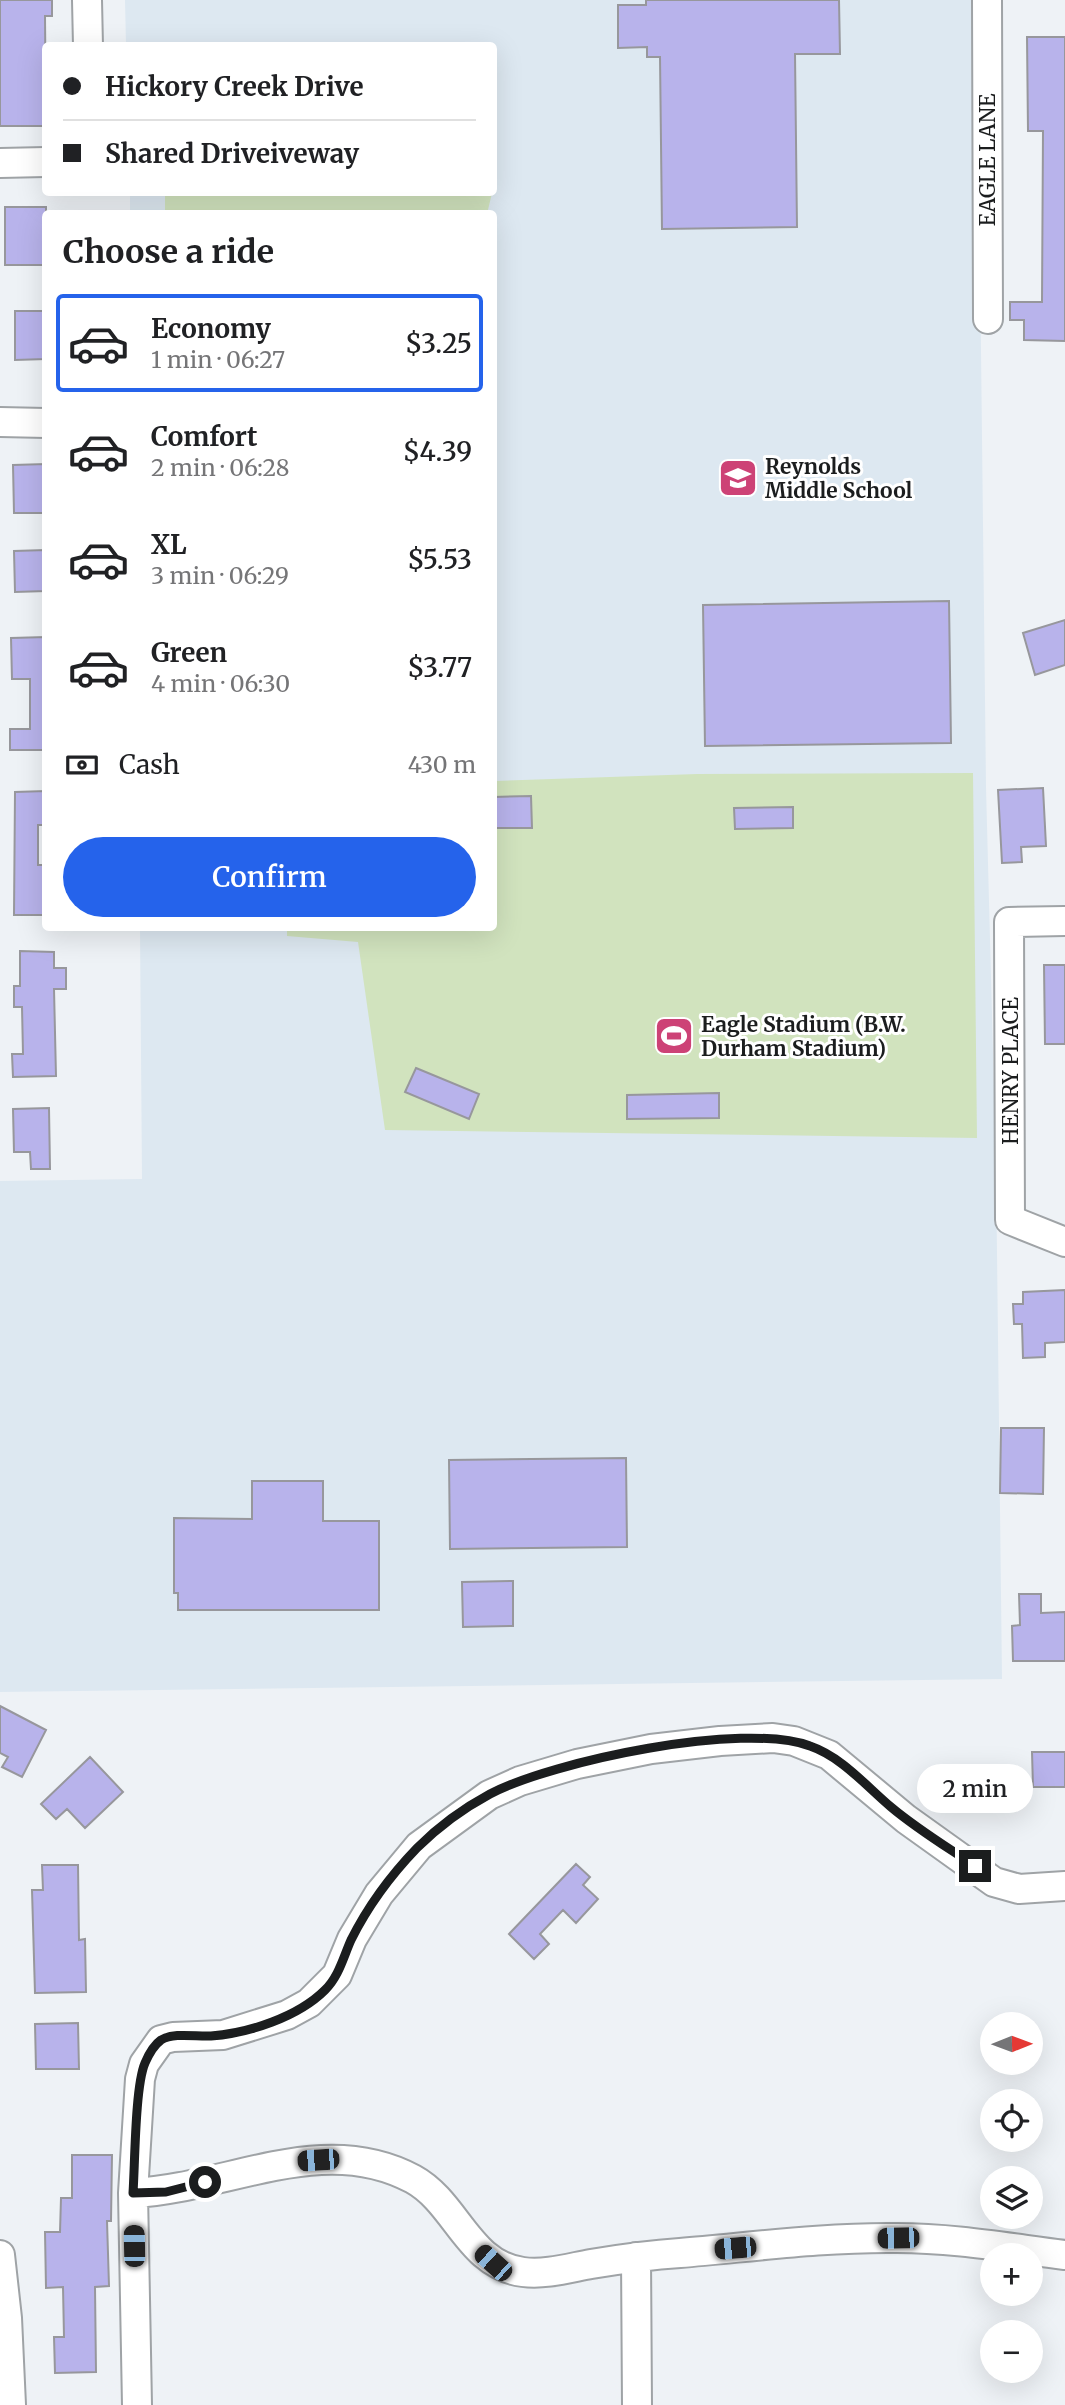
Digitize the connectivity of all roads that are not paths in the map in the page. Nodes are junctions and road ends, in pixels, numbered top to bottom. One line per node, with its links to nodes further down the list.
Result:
1 (87, 0): 3 (street)
2 (987, 0): 6 (street, EAGLE LANE)
3 (88, 42)
4 (42, 162): 5 (street)
5 (0, 163)
6 (988, 319)
7 (0, 422): 8 (street)
8 (42, 423)
9 (1065, 921): 10 (street, HENRY PLACE)
10 (1065, 1242)
11 (1065, 1886): 12 (street)
12 (133, 2193): 15 (street); 17 (street)
13 (0, 2255): 16 (street)
14 (1065, 2255): 15 (street)
15 (636, 2256): 18 (street)
16 (11, 2405)
17 (137, 2405)
18 (637, 2405)

